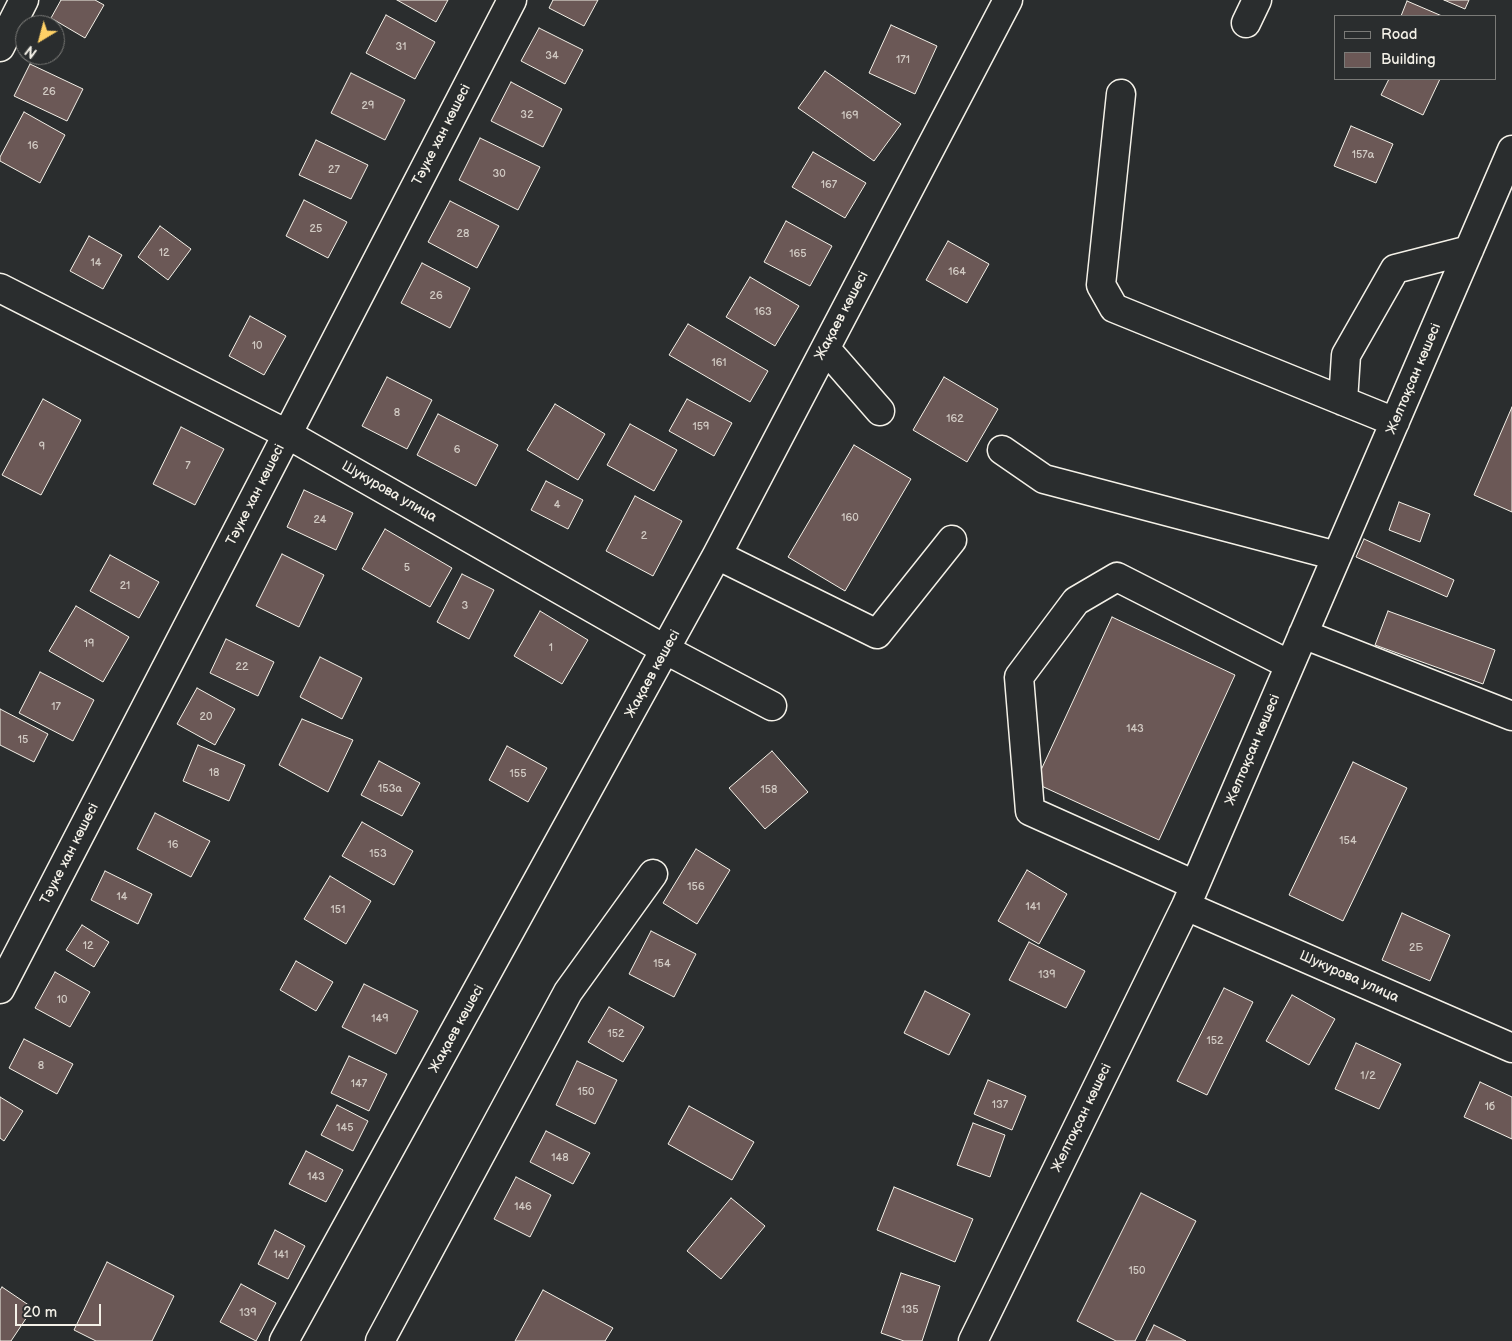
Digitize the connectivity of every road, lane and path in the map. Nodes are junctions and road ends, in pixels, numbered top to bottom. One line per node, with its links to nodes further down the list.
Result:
1 (24, 0): 4 (street)
2 (512, 0): 13 (street, Тәуке хан көшесі)
3 (1008, 0): 9 (street, Жақаев көшесі)
4 (0, 47)
5 (1121, 94): 10 (street)
6 (1512, 150): 7 (street, Желтоқсан көшесі)
7 (1469, 250): 10 (street); 12 (street, Желтоқсан көшесі)
8 (0, 288): 13 (street, Шукурова улица)
9 (826, 348): 11 (street); 16 (street, Жақаев көшесі)
10 (1343, 401): 12 (street)
11 (880, 411)
12 (1395, 422): 17 (street, Желтоқсан көшесі)
13 (287, 434): 19 (street, Шукурова улица); 25 (street, Тәуке хан көшесі)
14 (1002, 450): 17 (street)
15 (952, 540): 16 (street)
16 (717, 555): 19 (street, Жақаев көшесі)
17 (1337, 556): 18 (street, Желтоқсан көшесі)
18 (1303, 634): 20 (street, Желтоқсан көшесі); 22 (street)
19 (666, 650): 21 (street, Шукурова улица); 27 (street, Жақаев көшесі)
20 (1290, 664): 24 (street, Желтоқсан көшесі); 24 (street, Шукурова улица)
21 (772, 706)
22 (1512, 716)
23 (653, 874): 28 (street)
24 (1191, 896): 26 (street, Шукурова улица); 29 (street, Желтоқсан көшесі)
25 (0, 989)
26 (1512, 1048)
27 (284, 1341)
28 (380, 1341)
29 (973, 1341)

